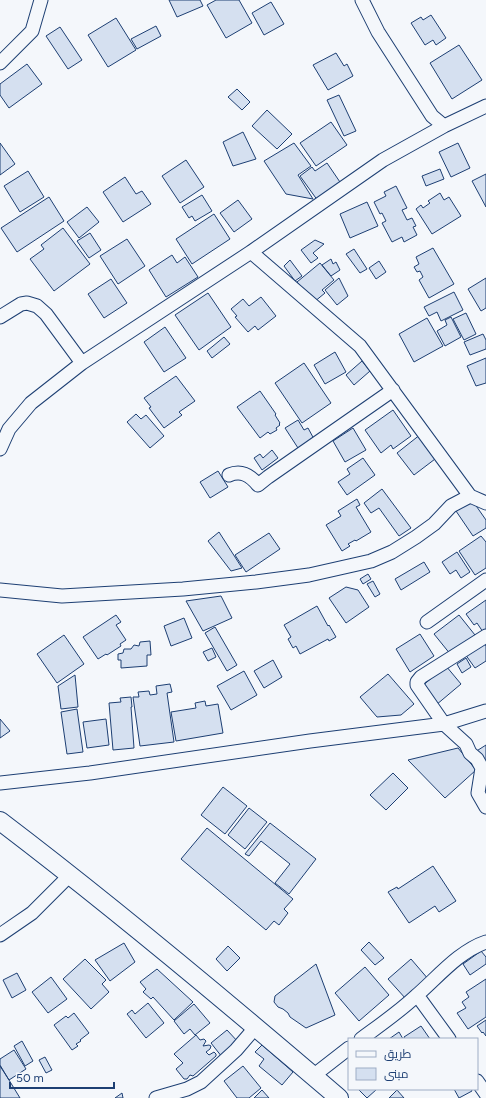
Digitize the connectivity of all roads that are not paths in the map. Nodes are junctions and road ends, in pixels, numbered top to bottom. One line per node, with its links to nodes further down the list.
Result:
1 (41, 0): 3 (street)
2 (362, 0): 5 (street)
3 (0, 63)
4 (486, 106): 5 (street)
5 (444, 126): 6 (street)
6 (251, 252): 8 (street); 9 (street)
7 (0, 317): 8 (street)
8 (82, 363): 10 (street)
9 (393, 390): 11 (street); 12 (street)
10 (0, 449)
11 (228, 475)
12 (470, 496): 13 (street); 15 (street)
13 (486, 502)
14 (486, 580): 16 (street)
15 (0, 590)
16 (427, 622)
17 (486, 636): 19 (street)
18 (486, 711): 19 (street)
19 (444, 724): 20 (street); 21 (street)
20 (0, 783)
21 (486, 807)
22 (0, 821): 23 (street)
23 (70, 875): 24 (street); 27 (street)
24 (0, 935)
25 (486, 942): 26 (street)
26 (417, 995): 28 (street); 29 (street)
27 (255, 1028): 31 (street); 34 (street)
28 (362, 1038)
29 (448, 1038)
30 (348, 1049): 31 (street)
31 (313, 1076): 35 (street)
32 (478, 1082): 33 (street)
33 (486, 1094)
34 (156, 1098)
35 (338, 1098)

